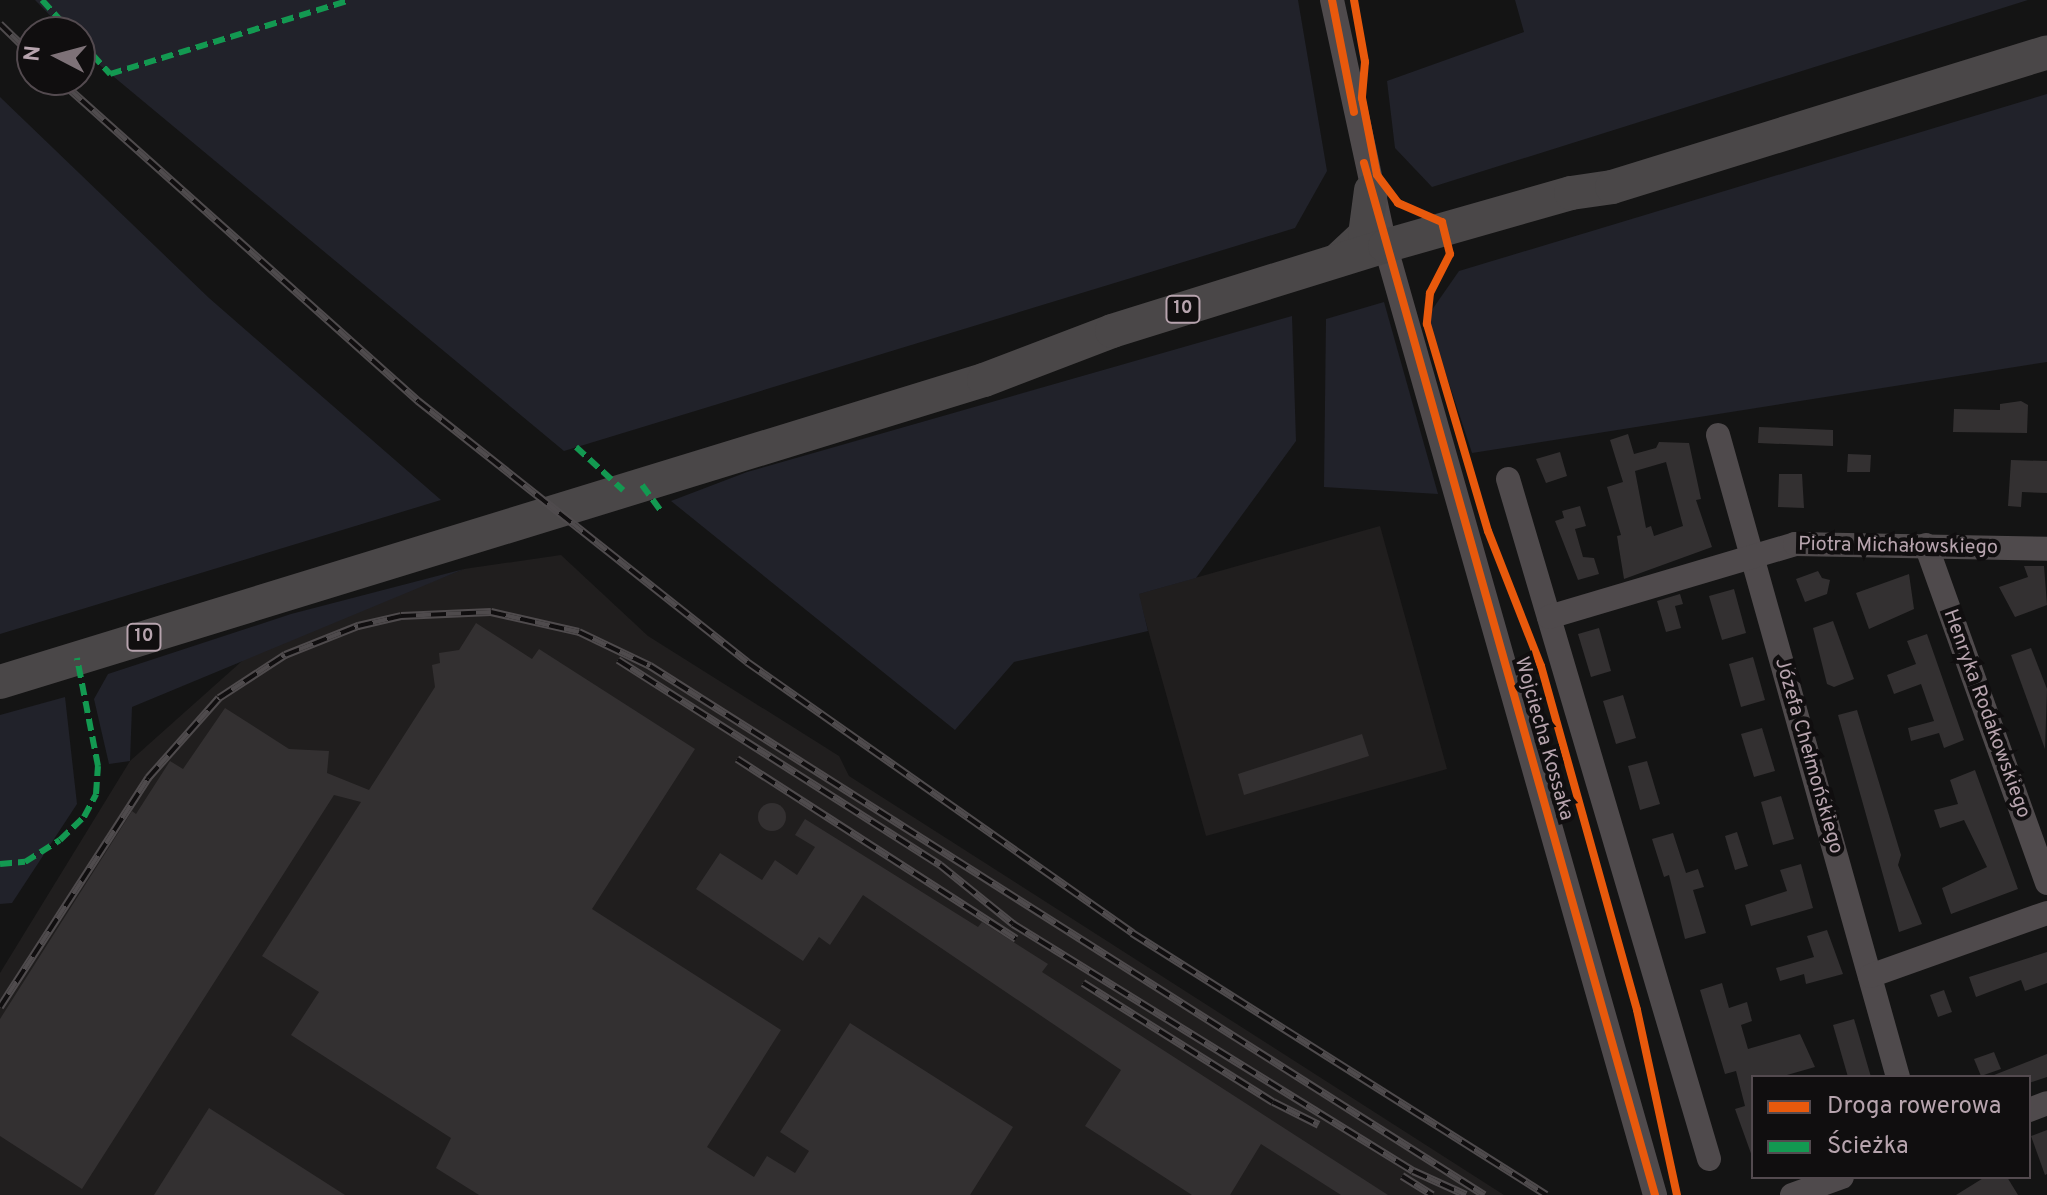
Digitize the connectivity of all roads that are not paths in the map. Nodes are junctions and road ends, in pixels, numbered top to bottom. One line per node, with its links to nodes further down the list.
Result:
1 (1332, 0): 4 (street, Wojciecha Kossaka)
2 (2047, 52): 3 (highway, 10)
3 (1612, 187): 5 (highway, 10); 6 (highway, 10)
4 (1373, 198): 5 (highway); 6 (street, Wojciecha Kossaka); 7 (highway)
5 (1418, 236): 6 (highway, 10)
6 (1388, 255): 7 (highway, 10); 8 (highway, 10); 22 (street, Wojciecha Kossaka)
7 (1338, 260): 8 (highway, 10)
8 (984, 380): 15 (highway, 10)
9 (1718, 435): 13 (street, Józefa Chełmońskiego)
10 (1508, 479): 14 (street)
11 (1926, 545): 12 (street, Piotra Michałowskiego); 13 (street, Piotra Michałowskiego); 16 (street, Henryka Rodakowskiego)
12 (2047, 549)
13 (1751, 556): 14 (street, Piotra Michałowskiego); 18 (street, Józefa Chełmońskiego)
14 (1549, 617): 20 (street)
15 (0, 682)
16 (2047, 883)
17 (2047, 913): 18 (street)
18 (1870, 976): 19 (street, Józefa Chełmońskiego)
19 (1897, 1075)
20 (1709, 1159)
21 (1836, 1179): 23 (street)
22 (1655, 1195)
23 (1792, 1195)

